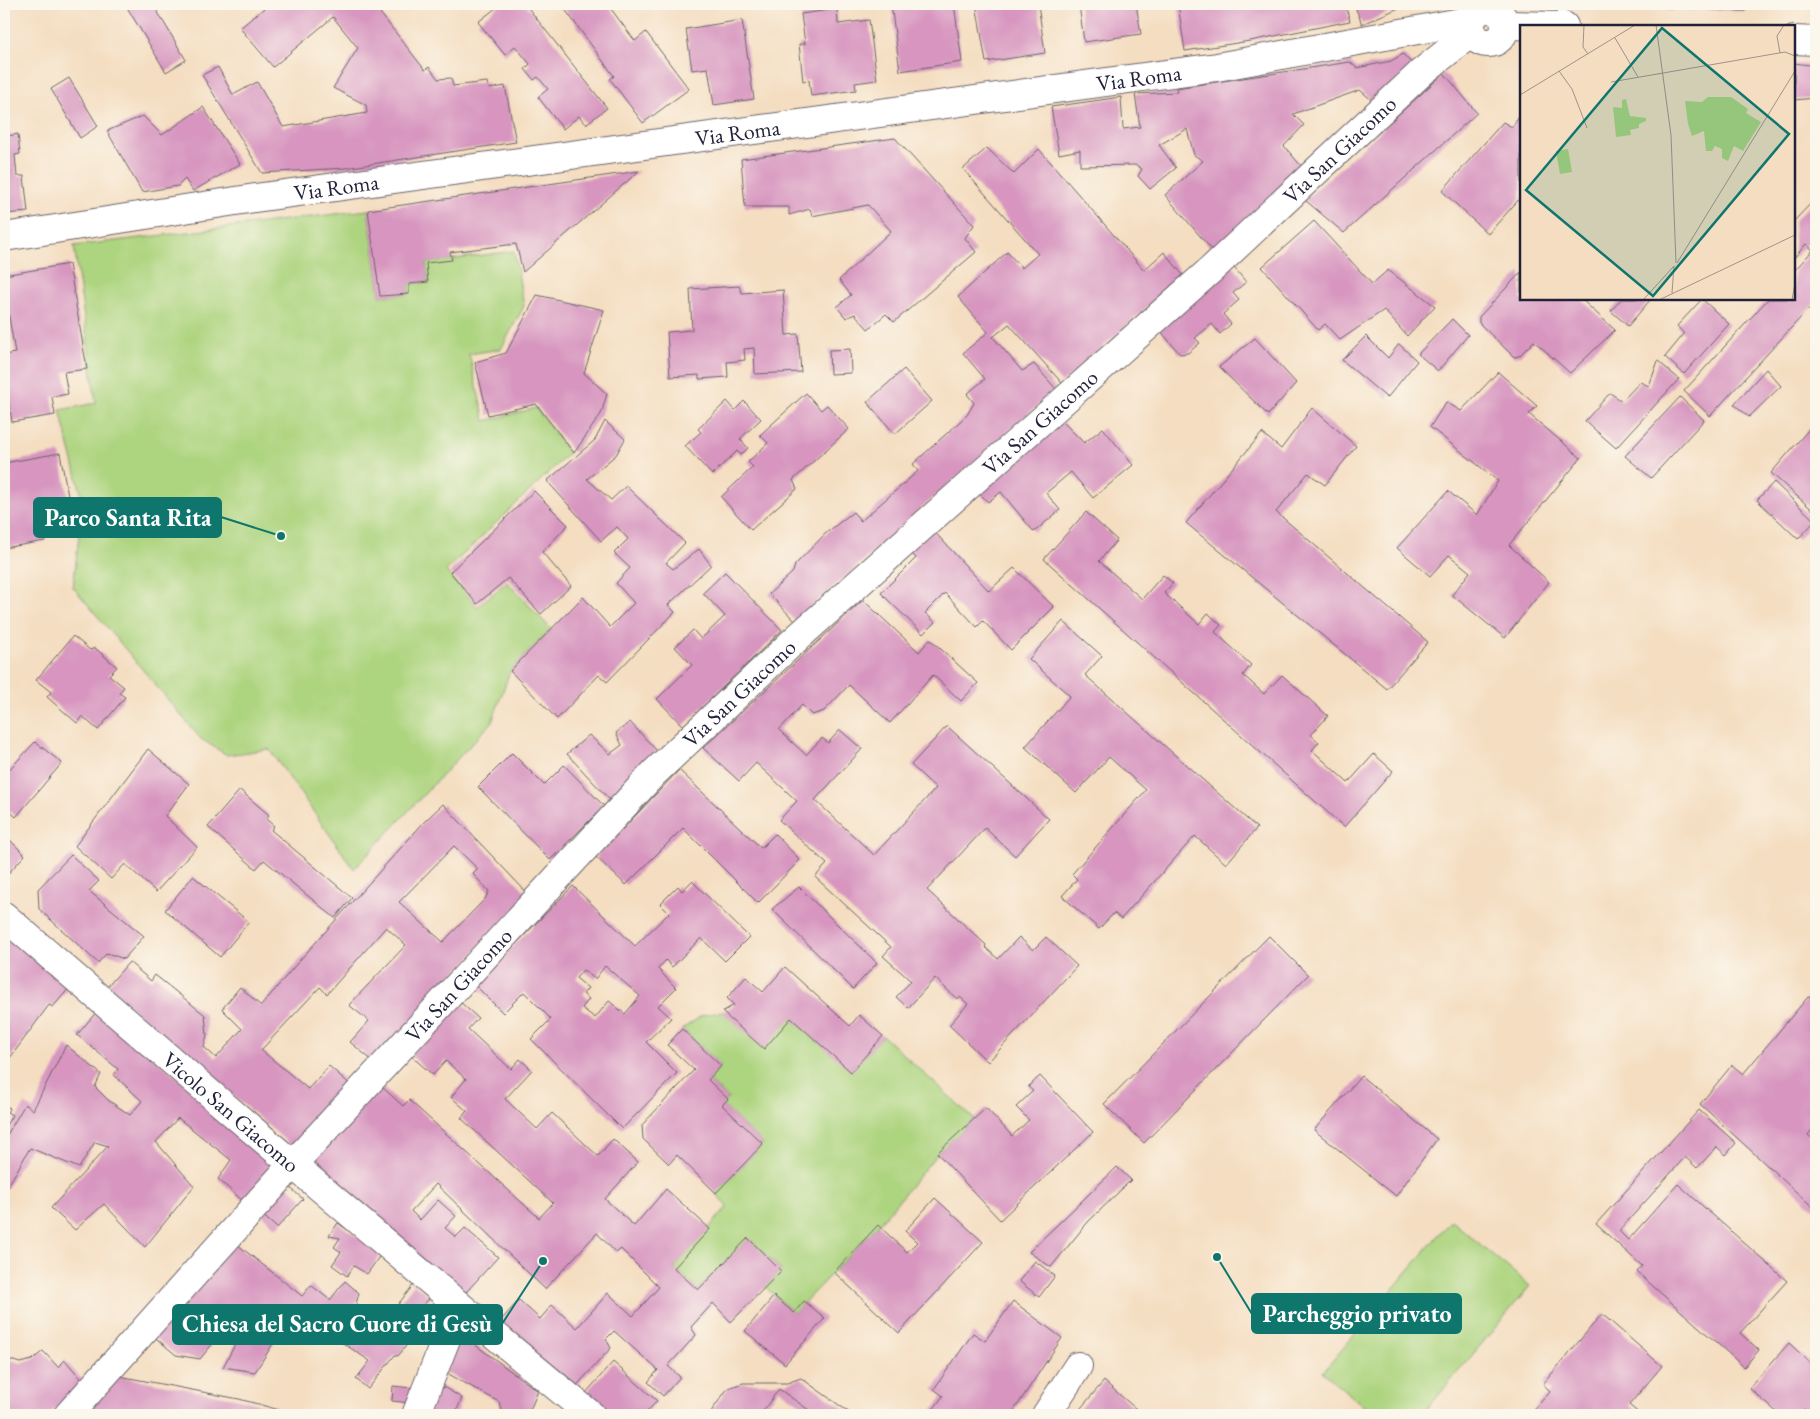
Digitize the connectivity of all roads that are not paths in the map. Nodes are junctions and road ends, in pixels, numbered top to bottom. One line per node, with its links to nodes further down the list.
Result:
1 (1490, 19): 2 (street, Via Roma); 5 (street, Via Roma); 7 (street, Via San Giacomo)
2 (1553, 25)
3 (1795, 40): 4 (street)
4 (1816, 41)
5 (4, 238)
6 (4, 916): 7 (street, Vicolo San Giacomo)
7 (292, 1165): 8 (street, Vicolo San Giacomo); 10 (street, Via San Giacomo)
8 (459, 1306): 11 (street); 12 (street, Vicolo San Giacomo)
9 (1078, 1366): 13 (street)
10 (68, 1415)
11 (416, 1415)
12 (591, 1415)
13 (1046, 1415)

